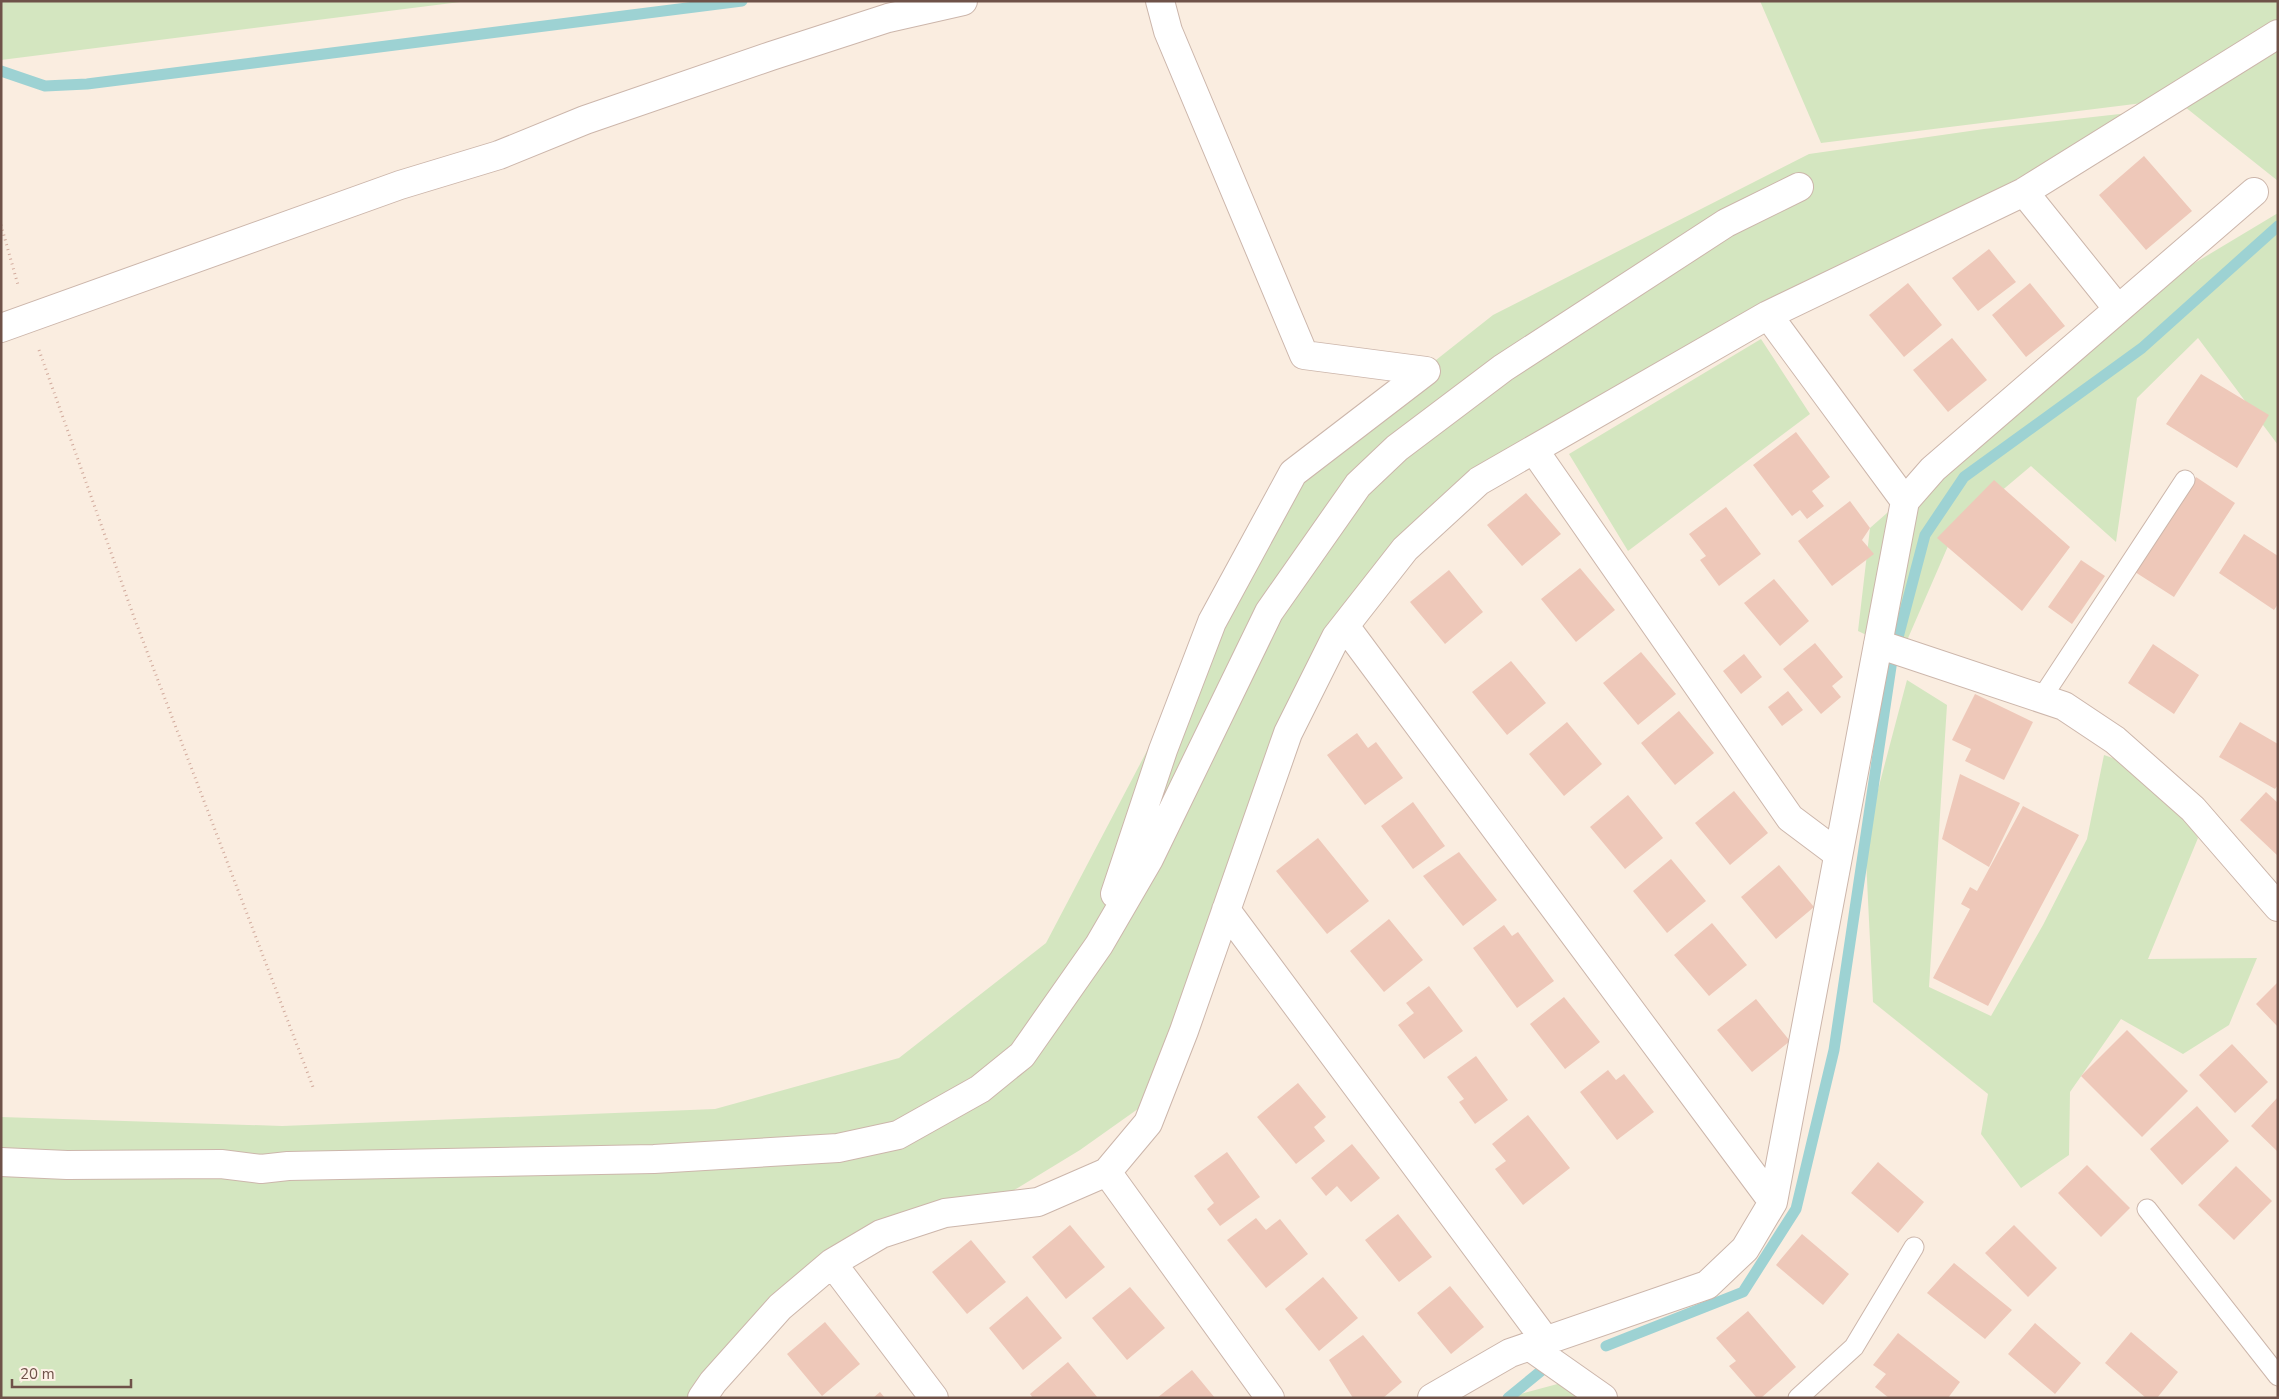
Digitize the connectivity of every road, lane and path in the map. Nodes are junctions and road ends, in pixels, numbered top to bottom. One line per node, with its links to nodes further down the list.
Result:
1 (962, 1): 10 (street)
2 (1160, 1): 21 (street)
3 (2278, 34): 5 (street)
4 (1799, 187): 21 (street)
5 (2024, 192): 8 (street); 9 (street)
6 (2254, 192): 8 (street)
7 (1, 225): 10 (path)
8 (2118, 309): 14 (street)
9 (1768, 315): 12 (street); 14 (street)
10 (28, 320): 11 (street); 22 (path)
11 (1, 328)
12 (1534, 450): 15 (street); 18 (street)
13 (2185, 480): 17 (lane)
14 (1905, 501): 16 (street)
15 (1345, 626): 20 (street); 25 (street)
16 (1889, 647): 17 (street); 18 (street)
17 (2041, 699): 19 (street)
18 (1838, 854): 25 (street)
19 (2278, 907)
20 (1226, 910): 24 (street); 29 (street)
21 (1099, 945): 23 (street)
22 (313, 1087)
23 (1, 1162)
24 (1107, 1172): 28 (street); 33 (street)
25 (1772, 1202): 29 (street)
26 (2147, 1209): 30 (lane)
27 (1914, 1247): 36 (lane)
28 (832, 1263): 31 (street); 32 (street)
29 (1537, 1343): 34 (street); 35 (street)
30 (2278, 1376)
31 (702, 1398)
32 (934, 1398)
33 (1270, 1398)
34 (1432, 1398)
35 (1603, 1398)
36 (1798, 1398)

